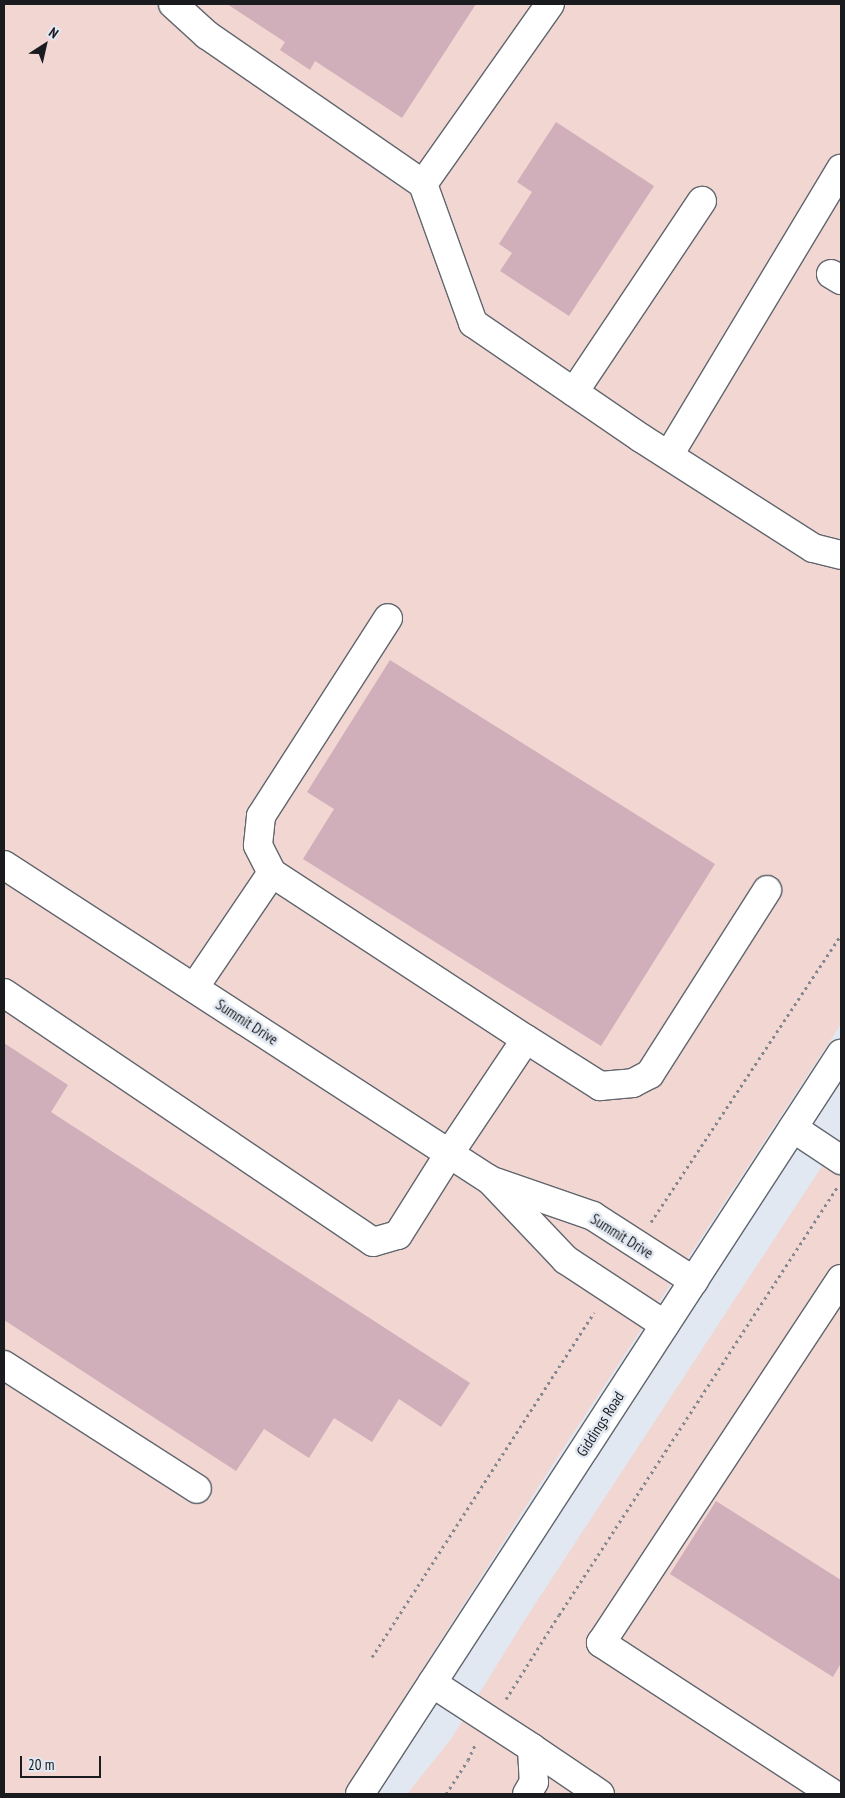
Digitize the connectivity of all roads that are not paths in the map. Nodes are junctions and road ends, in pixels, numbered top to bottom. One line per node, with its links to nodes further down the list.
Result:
1 (173, 4): 4 (street)
2 (550, 4): 4 (street)
3 (841, 169): 7 (street)
4 (423, 184): 6 (street)
5 (702, 201): 6 (street)
6 (574, 392): 7 (street)
7 (668, 455): 8 (street)
8 (841, 555)
9 (388, 618): 11 (street)
10 (4, 864): 13 (street, Summit Drive)
11 (272, 874): 13 (street); 15 (street)
12 (767, 890): 15 (street)
13 (194, 988): 18 (street, Summit Drive)
14 (4, 993): 18 (street)
15 (526, 1039): 18 (street)
16 (841, 1054): 17 (street, Giddings Road)
17 (793, 1128): 19 (street); 22 (street, Giddings Road)
18 (449, 1154): 20 (street, Summit Drive)
19 (841, 1160)
20 (490, 1180): 22 (street, Summit Drive); 23 (street, Summit Drive)
21 (841, 1279): 31 (street)
22 (694, 1281): 23 (street, Giddings Road)
23 (665, 1325): 26 (street, Giddings Road)
24 (4, 1365): 25 (street)
25 (197, 1489)
26 (432, 1683): 27 (street); 28 (street, Giddings Road)
27 (532, 1748): 29 (street); 30 (street)
28 (360, 1794)
29 (527, 1794)
30 (600, 1794)
31 (833, 1794)

